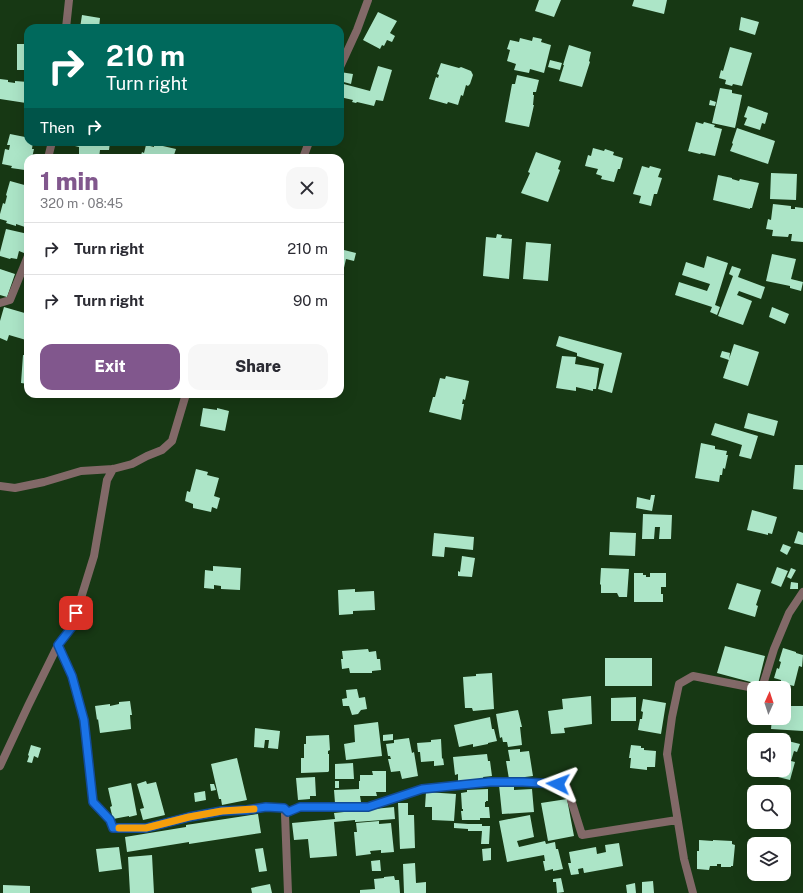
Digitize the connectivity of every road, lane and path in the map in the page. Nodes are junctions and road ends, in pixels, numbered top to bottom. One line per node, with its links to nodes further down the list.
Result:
1 (70, 0): 3 (street)
2 (368, 0): 4 (street)
3 (67, 24)
4 (344, 58)
5 (24, 266): 6 (street)
6 (0, 303)
7 (185, 398): 8 (street)
8 (113, 469): 9 (street); 11 (street)
9 (0, 486)
10 (803, 592): 12 (street)
11 (58, 645): 14 (street); 15 (street)
12 (764, 681)
13 (747, 687): 16 (street)
14 (0, 766)
15 (288, 812): 16 (street); 17 (street)
16 (677, 820): 18 (street)
17 (288, 893)
18 (693, 893)

